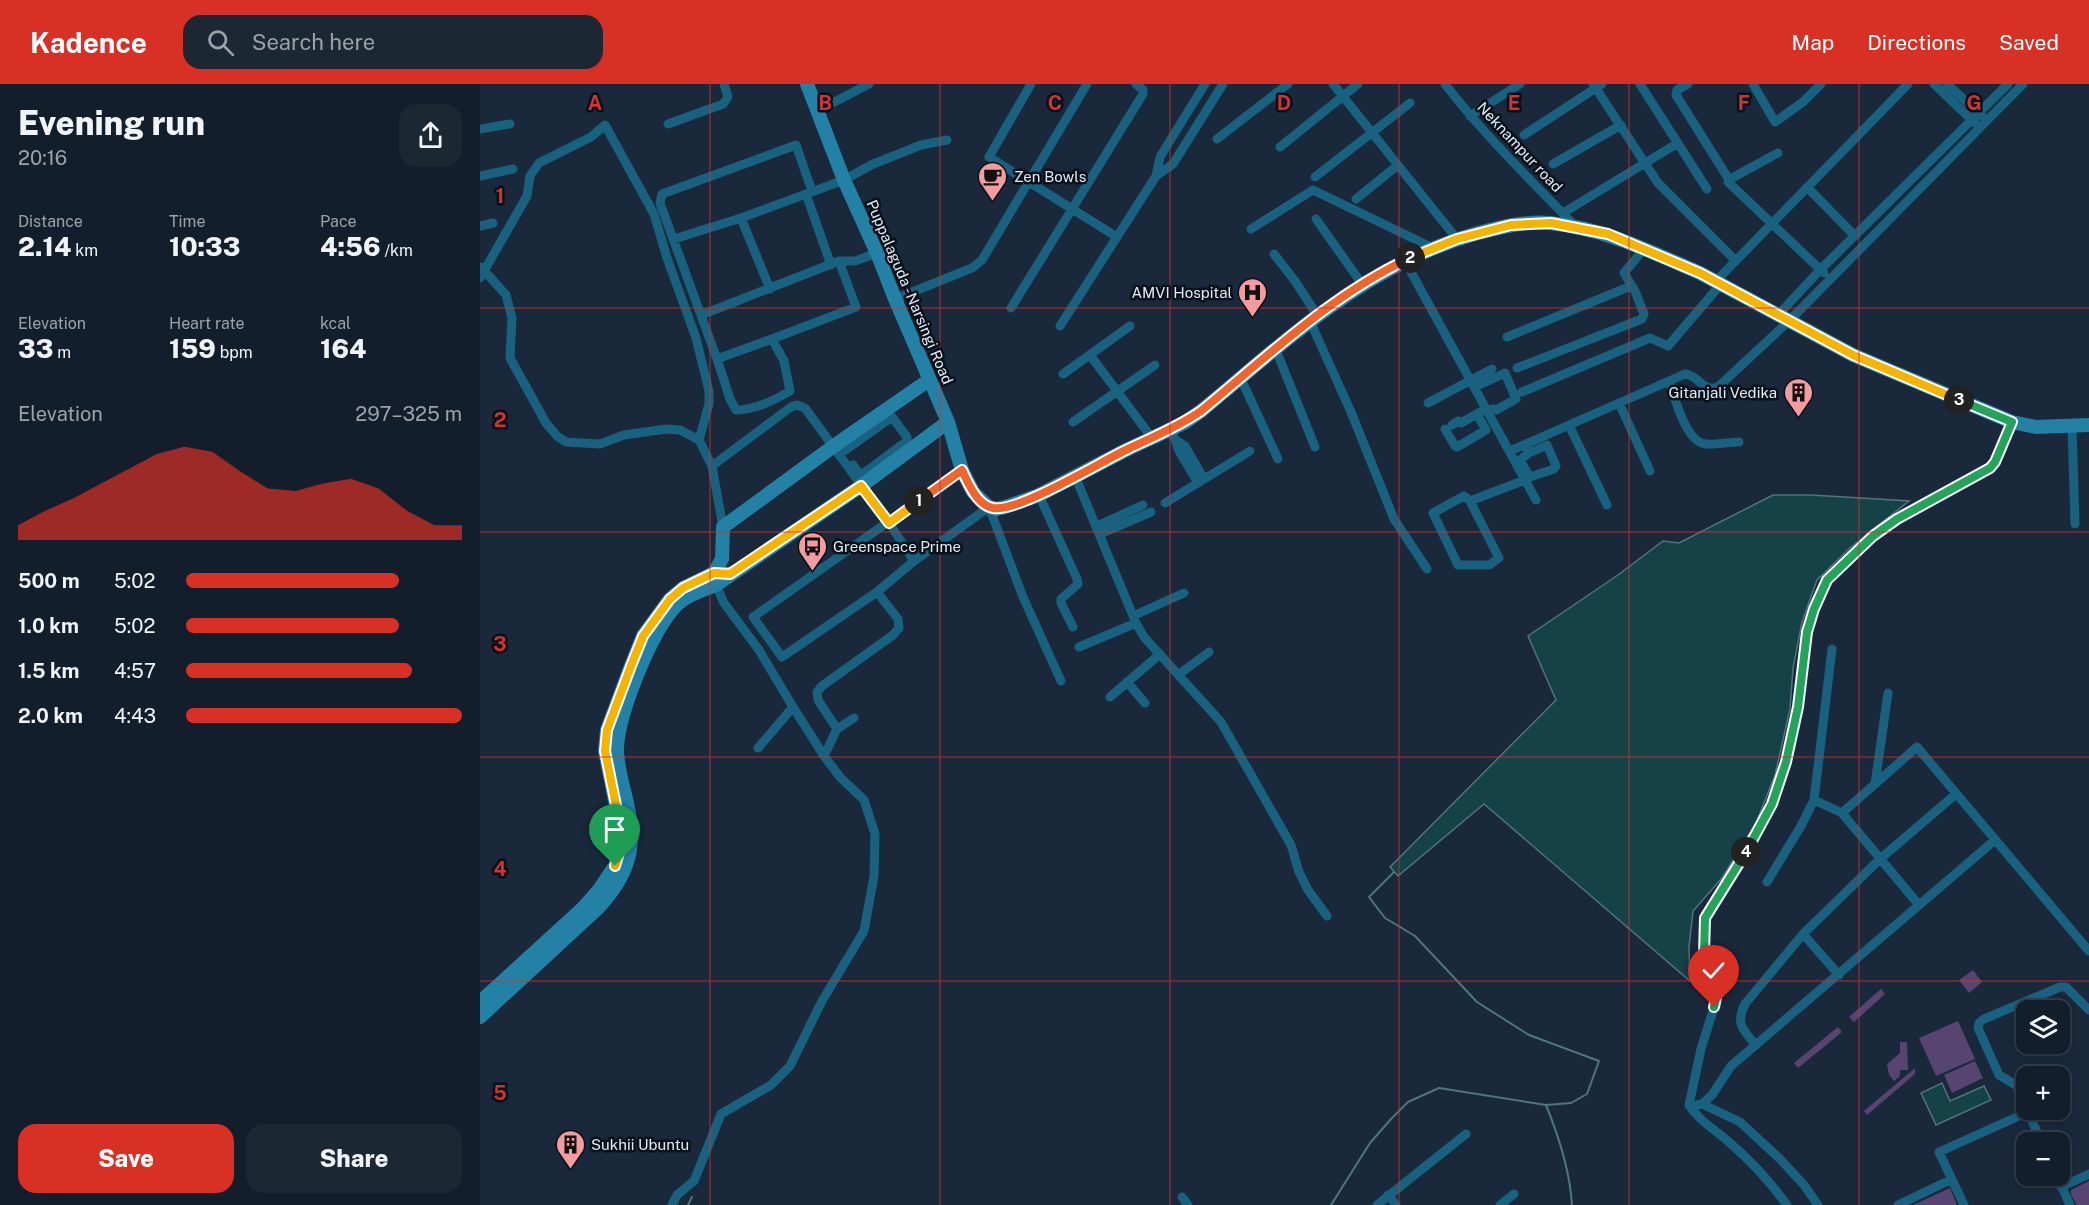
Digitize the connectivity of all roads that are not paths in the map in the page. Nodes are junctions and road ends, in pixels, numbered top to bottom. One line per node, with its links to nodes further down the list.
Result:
1 (724, 84): 30 (street)
2 (807, 84): 26 (street, Puppalaguda - Narsingi Road)
3 (869, 84): 26 (street)
4 (1031, 84): 48 (street)
5 (1087, 84): 48 (street)
6 (1136, 84): 56 (street)
7 (1205, 84): 45 (street)
8 (1223, 84): 45 (street)
9 (1288, 84): 35 (street)
10 (1333, 84): 24 (street)
11 (1358, 84): 24 (street)
12 (1444, 84): 27 (street, Neknampur road)
13 (1520, 84): 27 (street)
14 (1640, 84): 37 (street)
15 (1754, 84): 16 (street)
16 (1821, 84)
17 (1908, 84): 50 (street)
18 (1934, 84): 28 (street)
19 (1947, 84): 28 (street)
20 (2008, 84): 28 (street)
21 (2022, 84): 28 (street)
22 (1597, 85): 31 (street); 34 (street)
23 (1685, 85): 39 (street)
24 (1343, 96): 33 (street); 38 (street)
25 (1410, 103): 33 (street)
26 (817, 111): 47 (street, Puppalaguda - Narsingi Road)
27 (1470, 116): 57 (street, Neknampur road)
28 (1979, 120): 53 (street); 55 (street)
29 (510, 124): 32 (street)
30 (668, 124)
31 (1621, 125): 40 (street); 41 (street)
32 (480, 129)
33 (1372, 133): 42 (street); 46 (street)
34 (1524, 135)
35 (1218, 139)
36 (947, 140): 47 (street)
37 (1678, 143): 40 (street); 51 (street)
38 (1280, 147)
39 (1778, 153)
40 (1646, 163): 57 (street); 74 (street)
41 (1553, 164)
42 (1398, 165): 54 (street); 68 (street)
43 (513, 169): 44 (street)
44 (480, 176)
45 (1156, 176): 66 (street)
46 (1315, 177)
47 (844, 180): 52 (street); 71 (street, Puppalaguda - Narsingi Road)
48 (1029, 181): 56 (street); 83 (street)
49 (1728, 182): 61 (street)
50 (1807, 187): 61 (street); 65 (street)
51 (1707, 189)
52 (809, 193): 58 (street); 67 (street); 75 (street)
53 (1895, 196): 55 (street); 65 (street)
54 (1356, 199)
55 (1904, 203): 78 (street)
56 (1073, 210): 66 (street); 84 (street)
57 (1563, 213): 63 (street, Neknampur road)
58 (741, 218): 67 (street); 82 (street)
59 (1316, 219): 80 (street)
60 (493, 223): 62 (street)
61 (1772, 224): 74 (street); 76 (street)
62 (480, 226)
63 (1576, 228): 68 (street); 70 (street)
64 (1251, 229): 69 (street)
65 (1855, 236): 76 (street)
66 (1117, 237): 88 (street)
67 (674, 239): 85 (street)
68 (1457, 239): 69 (street)
69 (1433, 248): 73 (street)
70 (1644, 249): 79 (street); 81 (street)
71 (877, 253): 75 (street); 83 (street, Puppalaguda - Narsingi Road)
72 (1274, 254): 86 (street)
73 (1406, 261): 80 (street); 102 (street)
74 (1736, 261): 79 (street)
75 (835, 263): 82 (street); 91 (street)
76 (1821, 269): 78 (street); 87 (street)
77 (482, 271): 118 (street); 118 (street)
78 (1831, 278): 87 (street)
79 (1718, 283): 87 (street); 104 (street)
80 (1362, 284): 86 (street)
81 (1631, 286): 90 (street); 96 (street)
82 (770, 289): 85 (street)
83 (895, 299): 100 (street, Puppalaguda - Narsingi Road)
84 (1011, 308)
85 (701, 315): 94 (street)
86 (1313, 318): 92 (street); 145 (street)
87 (1783, 318): 101 (street); 111 (street)
88 (1060, 326)
89 (1130, 326): 93 (street)
90 (1507, 338)
91 (772, 339): 94 (street); 94 (street)
92 (1276, 350): 99 (street); 121 (street)
93 (1090, 356): 98 (street); 103 (street)
94 (717, 359)
95 (1155, 365): 103 (street)
96 (1516, 368)
97 (1492, 369): 102 (street)
98 (1063, 374)
99 (1241, 379): 116 (street); 125 (street)
100 (929, 380): 109 (street, Puppalaguda - Narsingi Road); 120 (street)
101 (1669, 381): 106 (street); 119 (street)
102 (1475, 384): 105 (street); 107 (street); 107 (street)
103 (1116, 392): 110 (street); 117 (street)
104 (1522, 392)
105 (1428, 402)
106 (1619, 404): 112 (street); 128 (street)
107 (1489, 409): 108 (street); 115 (street)
108 (1477, 414): 108 (street)
109 (948, 422): 127 (street, Puppalaguda - Narsingi Road); 132 (street)
110 (1073, 422)
111 (2012, 422): 114 (street); 184 (street)
112 (1569, 425): 123 (street); 137 (street)
113 (2089, 425): 114 (street)
114 (2072, 426): 141 (street)
115 (1499, 430): 123 (street); 124 (street)
116 (1174, 434): 117 (street); 131 (street)
117 (1152, 438): 129 (street)
118 (699, 440): 126 (street)
119 (1739, 442)
120 (838, 447): 120 (street); 126 (street); 132 (street); 142 (street)
121 (1315, 447)
122 (1250, 451): 131 (street)
123 (1510, 451): 130 (street)
124 (1451, 454)
125 (1278, 459)
126 (712, 466): 142 (street)
127 (962, 470): 138 (street, Puppalaguda - Narsingi Road); 140 (street)
128 (1650, 471)
129 (1075, 476): 133 (street); 143 (street)
130 (1525, 480): 134 (street); 135 (street)
131 (1201, 481): 136 (street)
132 (861, 486): 140 (street); 146 (street)
133 (1039, 495): 138 (street); 150 (street)
134 (1536, 500)
135 (1470, 501): 135 (street)
136 (1165, 503)
137 (1606, 505)
138 (989, 507): 144 (street); 156 (street)
139 (1147, 508): 143 (street)
140 (889, 523): 144 (street); 147 (street)
141 (2075, 524)
142 (723, 527): 146 (street)
143 (1098, 530): 149 (street)
144 (914, 561): 147 (street)
145 (1427, 569)
146 (715, 579): 161 (street); 178 (street); 180 (street)
147 (877, 592): 163 (street)
148 (1184, 593): 149 (street)
149 (1134, 620): 151 (street); 154 (street)
150 (1073, 627)
151 (1079, 647)
152 (1832, 649): 168 (street)
153 (1209, 652): 155 (street)
154 (1160, 654): 155 (street); 157 (street)
155 (1178, 675): 174 (street)
156 (1061, 681)
157 (1127, 682): 159 (street); 160 (street)
158 (1888, 693): 166 (street)
159 (1110, 697)
160 (1145, 703)
161 (793, 707): 164 (street); 165 (street)
162 (854, 718): 163 (street)
163 (837, 729): 165 (street)
164 (758, 748)
165 (824, 756): 193 (street)
166 (1875, 784): 167 (street); 169 (street)
167 (1956, 794): 170 (street); 171 (street)
168 (1814, 800): 169 (street); 172 (street)
169 (1842, 813): 171 (street)
170 (1995, 840): 173 (street); 176 (street)
171 (1880, 859): 173 (street); 175 (street)
172 (1767, 882)
173 (1919, 905): 177 (street)
174 (1327, 916)
175 (1803, 934): 177 (street); 181 (street)
176 (2089, 951)
177 (1839, 975): 181 (street)
178 (480, 1002)
179 (2089, 1010): 182 (street)
180 (480, 1017)
181 (1756, 1045): 183 (street)
182 (2016, 1085)
183 (1702, 1104): 184 (street); 198 (street)
184 (1689, 1105): 197 (street)
185 (2016, 1115): 188 (street)
186 (1466, 1134): 192 (street)
187 (2089, 1174): 189 (street)
188 (1952, 1179): 199 (street); 200 (street)
189 (2070, 1182)
190 (2061, 1186): 201 (street)
191 (1514, 1194): 196 (street)
192 (1389, 1195): 194 (street); 195 (street)
193 (672, 1205)
194 (1377, 1205)
195 (1396, 1205)
196 (1500, 1205)
197 (1787, 1205)
198 (1818, 1205)
199 (1898, 1205)
200 (1964, 1205)
201 (2070, 1205)

